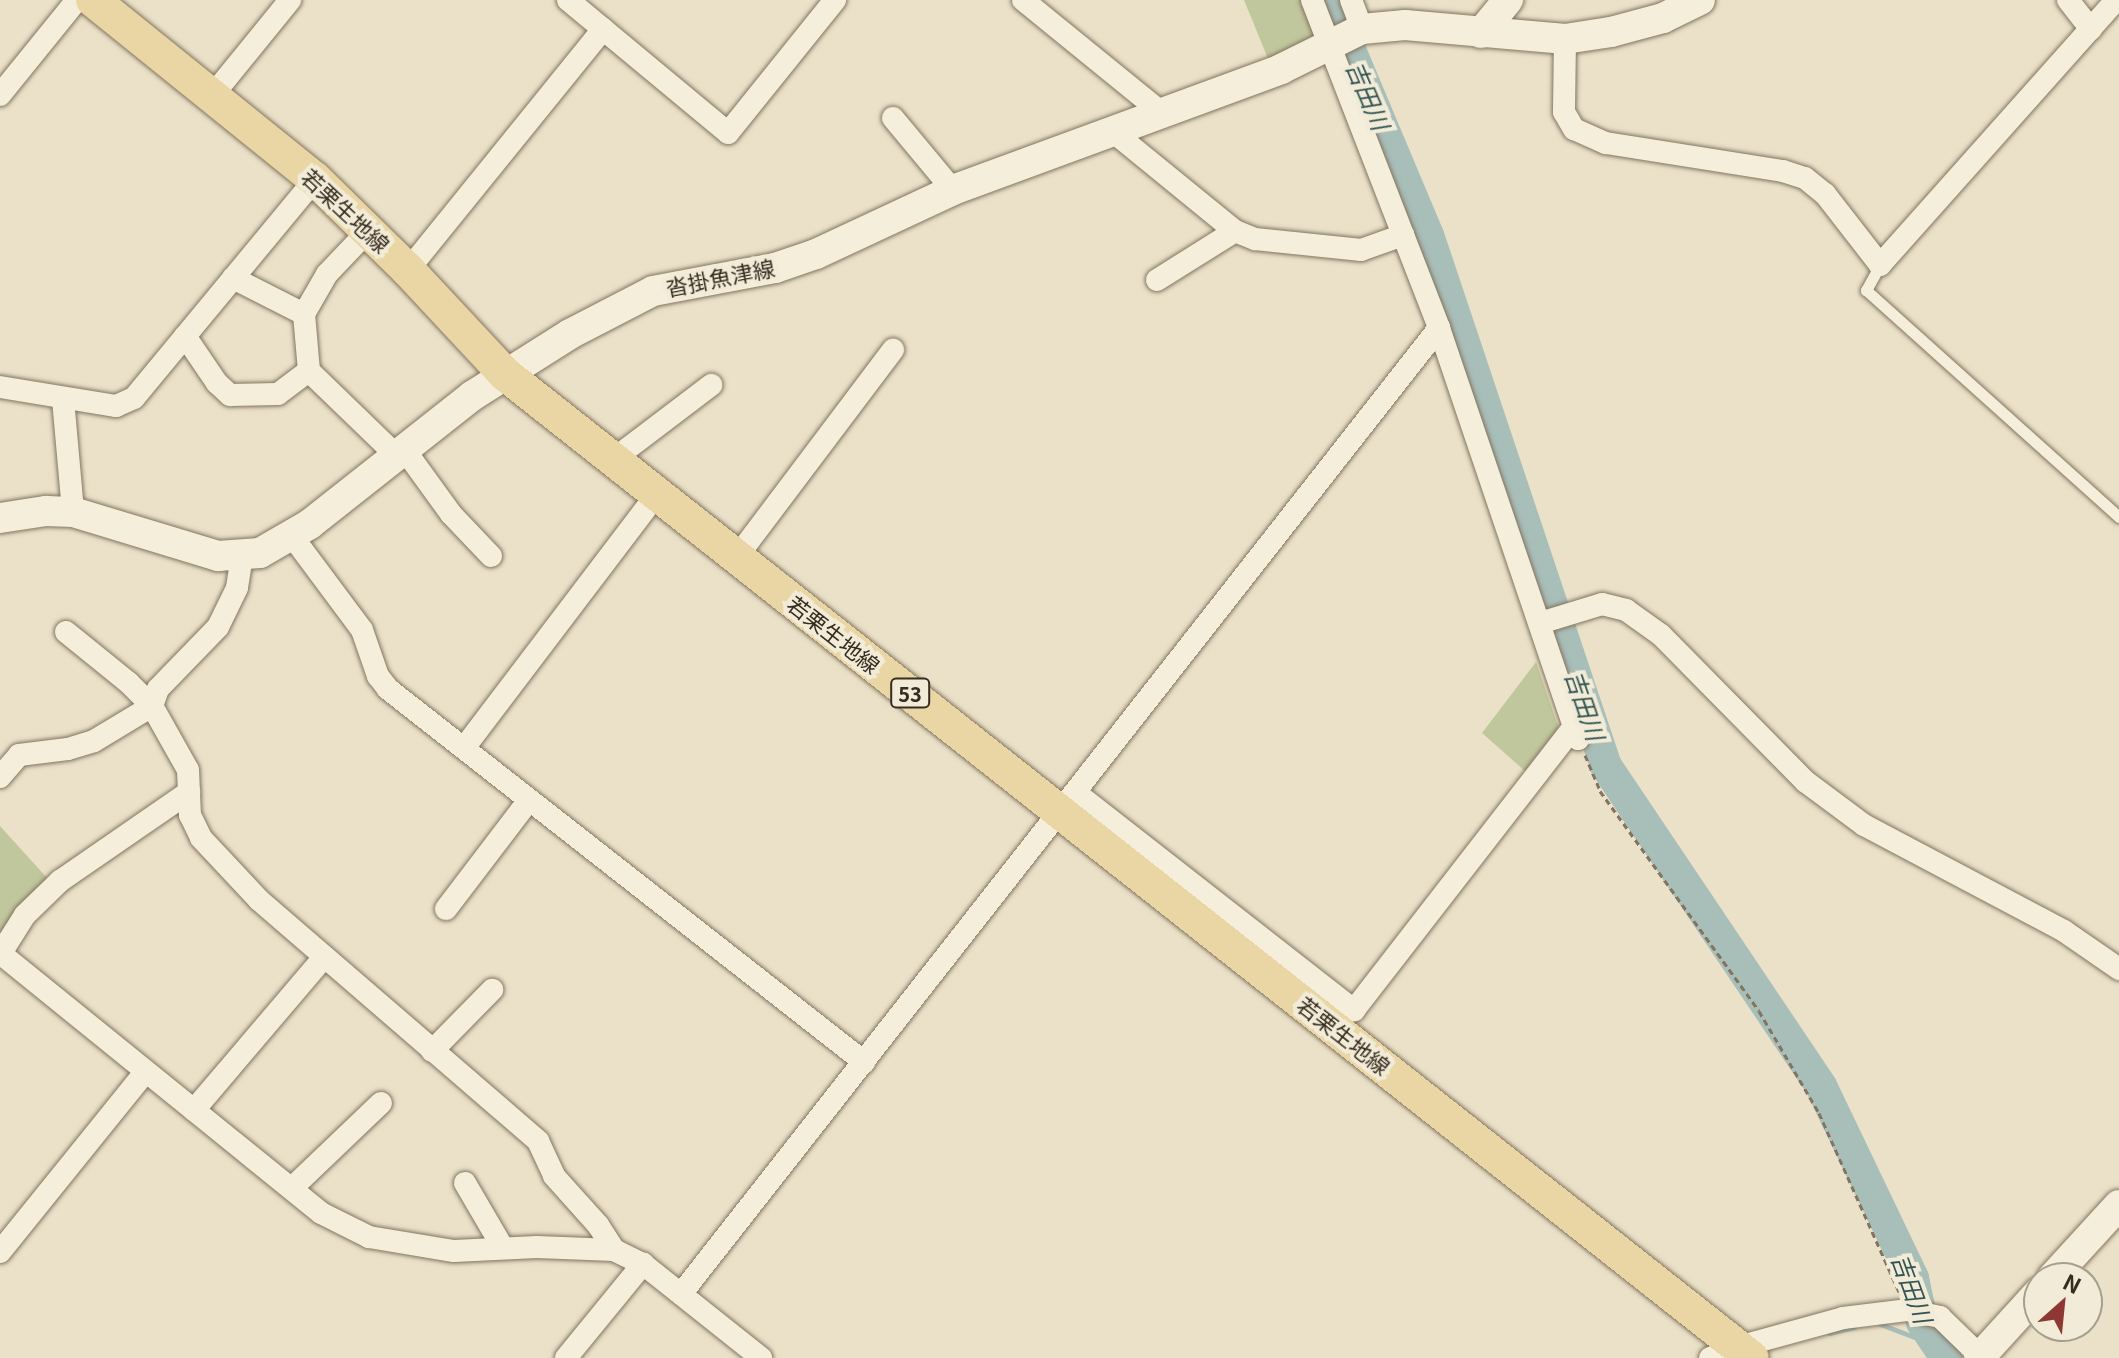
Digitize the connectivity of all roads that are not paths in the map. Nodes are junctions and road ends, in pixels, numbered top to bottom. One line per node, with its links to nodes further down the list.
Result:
1 (77, 0): 18 (street)
2 (93, 0): 19 (main road, 若栗生地線 / 53)
3 (290, 0): 19 (street)
4 (568, 0): 13 (street)
5 (835, 0): 13 (street)
6 (1023, 0): 20 (street)
7 (1312, 0): 16 (street)
8 (1351, 0): 16 (street)
9 (1508, 0): 15 (main road)
10 (1700, 0): 17 (main road, 沓掛魚津線)
11 (2068, 0): 14 (street)
12 (2116, 0): 14 (street)
13 (603, 29): 29 (street)
14 (2091, 29): 28 (street)
15 (1481, 33): 16 (main road, 沓掛魚津線); 17 (main road, 沓掛魚津線)
16 (1345, 36): 20 (main road, 沓掛魚津線); 27 (street)
17 (1565, 39): 28 (street)
18 (0, 95)
19 (212, 96): 23 (main road, 若栗生地線 / 53)
20 (1161, 112): 22 (main road, 沓掛魚津線)
21 (893, 118): 24 (street)
22 (1111, 130): 24 (main road, 沓掛魚津線); 26 (street)
23 (315, 179): 25 (main road, 若栗生地線 / 53); 30 (street)
24 (953, 190): 37 (main road, 沓掛魚津線)
25 (368, 231): 29 (main road, 若栗生地線 / 53); 32 (street)
26 (1235, 231): 27 (street); 31 (street)
27 (1403, 235): 33 (street)
28 (1880, 265): 45 (lane)
29 (408, 270): 37 (main road, 若栗生地線 / 53)
30 (233, 278): 32 (street); 34 (street)
31 (1157, 280)
32 (304, 314): 36 (street)
33 (1439, 328): 51 (street); 58 (street)
34 (185, 336): 36 (street); 40 (street)
35 (893, 350): 50 (street)
36 (309, 371): 41 (street)
37 (505, 374): 41 (main road, 沓掛魚津線); 42 (main road, 若栗生地線 / 53)
38 (711, 385): 42 (street)
39 (0, 387): 40 (street)
40 (63, 399): 44 (street)
41 (400, 452): 47 (main road, 沓掛魚津線); 49 (street)
42 (611, 461): 43 (main road, 若栗生地線 / 53)
43 (655, 496): 50 (main road, 若栗生地線 / 53); 54 (street)
44 (73, 512): 46 (main road, 沓掛魚津線); 48 (main road, 沓掛魚津線)
45 (2119, 517)
46 (0, 518)
47 (292, 536): 48 (main road, 沓掛魚津線); 54 (street)
48 (242, 556): 53 (street)
49 (491, 556)
50 (736, 558): 58 (main road, 若栗生地線 / 53)
51 (1540, 623): 58 (street); 62 (street)
52 (66, 632): 53 (street)
53 (152, 706): 55 (street); 56 (street)
54 (464, 748): 57 (street)
55 (0, 777)
56 (189, 792): 60 (street); 61 (street)
57 (529, 800): 59 (street); 65 (street)
58 (1068, 803): 65 (street); 79 (main road, 若栗生地線 / 53)
59 (446, 909)
60 (1, 953): 66 (street)
61 (324, 957): 64 (street); 68 (street)
62 (2119, 969)
63 (492, 990): 64 (street)
64 (432, 1051): 73 (street)
65 (864, 1062): 77 (street)
66 (145, 1072): 68 (street); 74 (street)
67 (381, 1103): 70 (street)
68 (194, 1110): 70 (street)
69 (465, 1183): 72 (street)
70 (292, 1188): 72 (street)
71 (2119, 1205): 75 (main road)
72 (503, 1248): 73 (street)
73 (614, 1250): 76 (street)
74 (0, 1252)
75 (2067, 1262)
76 (643, 1264): 77 (street); 80 (street)
77 (681, 1294): 81 (street)
78 (2023, 1310): 82 (main road)
79 (1733, 1354): 82 (street)
80 (566, 1358)
81 (761, 1358)
82 (1980, 1358)

